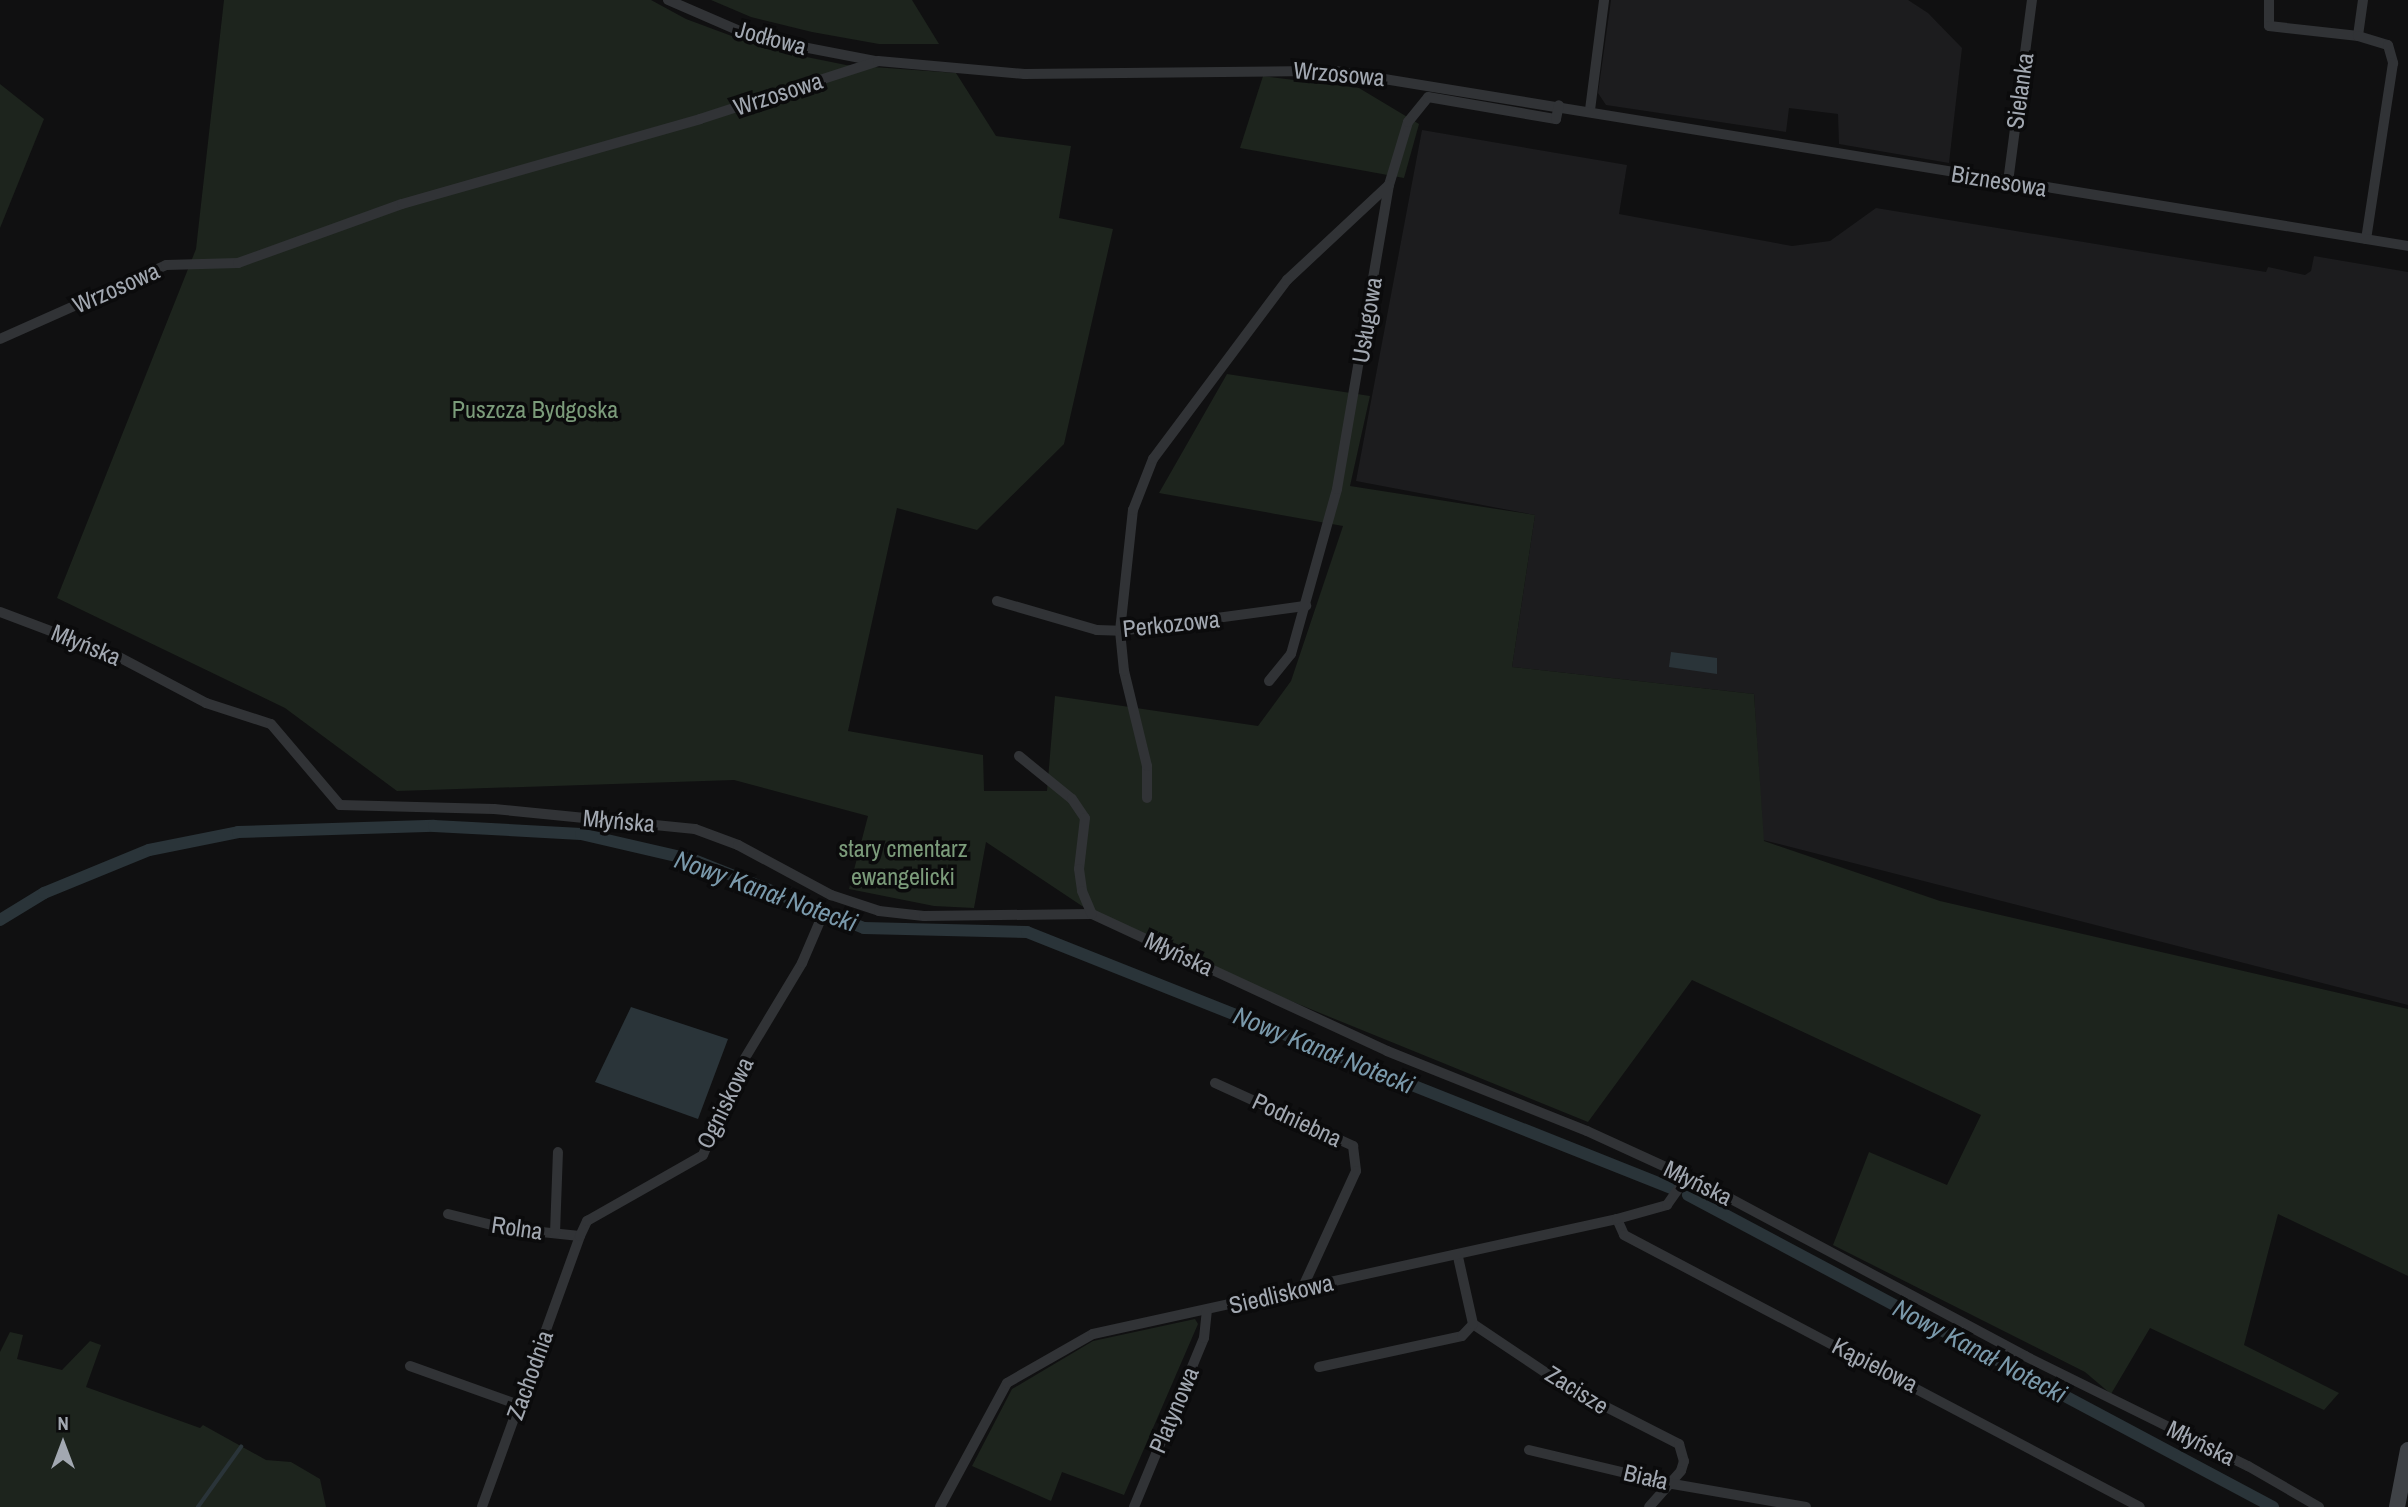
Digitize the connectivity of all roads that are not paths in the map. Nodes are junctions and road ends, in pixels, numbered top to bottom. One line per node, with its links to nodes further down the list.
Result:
1 (668, 0): 7 (street, Jodłowa)
2 (1604, 0): 9 (street)
3 (2032, 0): 10 (street, Sielanka)
4 (2269, 0): 6 (street)
5 (2363, 0): 6 (street)
6 (2358, 36): 12 (street)
7 (878, 61): 8 (street, Wrzosowa); 14 (street, Wrzosowa)
8 (1559, 105): 9 (street, Wrzosowa); 11 (street, Usługowa)
9 (1590, 110): 10 (street, Biznesowa)
10 (2008, 182): 12 (street, Biznesowa)
11 (1389, 185): 16 (street, Usługowa); 18 (street)
12 (2367, 239): 13 (street, Biznesowa)
13 (2408, 246)
14 (0, 340)
15 (997, 601): 18 (street, Perkozowa)
16 (1306, 606): 18 (street, Perkozowa); 19 (street, Usługowa)
17 (0, 612): 22 (street, Młyńska)
18 (1120, 631): 21 (street)
19 (1269, 681)
20 (1020, 756): 22 (street)
21 (1147, 797)
22 (1092, 914): 26 (street, Młyńska)
23 (820, 921): 30 (street, Ogniskowa)
24 (1215, 1083): 32 (street, Podniebna)
25 (558, 1152): 29 (street)
26 (1687, 1176): 28 (street, Siedliskowa); 47 (street, Młyńska)
27 (448, 1214): 29 (street, Rolna)
28 (1617, 1219): 31 (street, Siedliskowa); 46 (street, Kąpielowa)
29 (555, 1233): 30 (street, Rolna)
30 (579, 1239): 37 (street, Zachodnia)
31 (1458, 1257): 32 (street, Siedliskowa); 34 (street)
32 (1302, 1289): 33 (street, Siedliskowa)
33 (1207, 1311): 42 (street, Siedliskowa); 43 (street, Platynowa)
34 (1473, 1324): 36 (street); 40 (street, Zacisze)
35 (410, 1366): 37 (street)
36 (1319, 1367)
37 (519, 1405): 41 (street, Zachodnia)
38 (1529, 1450): 40 (street, Biała)
39 (2408, 1450): 48 (street)
40 (1667, 1483): 44 (street); 45 (street, Biała)
41 (482, 1507)
42 (940, 1507)
43 (1134, 1507)
44 (1649, 1507)
45 (1806, 1507)
46 (2140, 1507)
47 (2319, 1507)
48 (2397, 1507)

